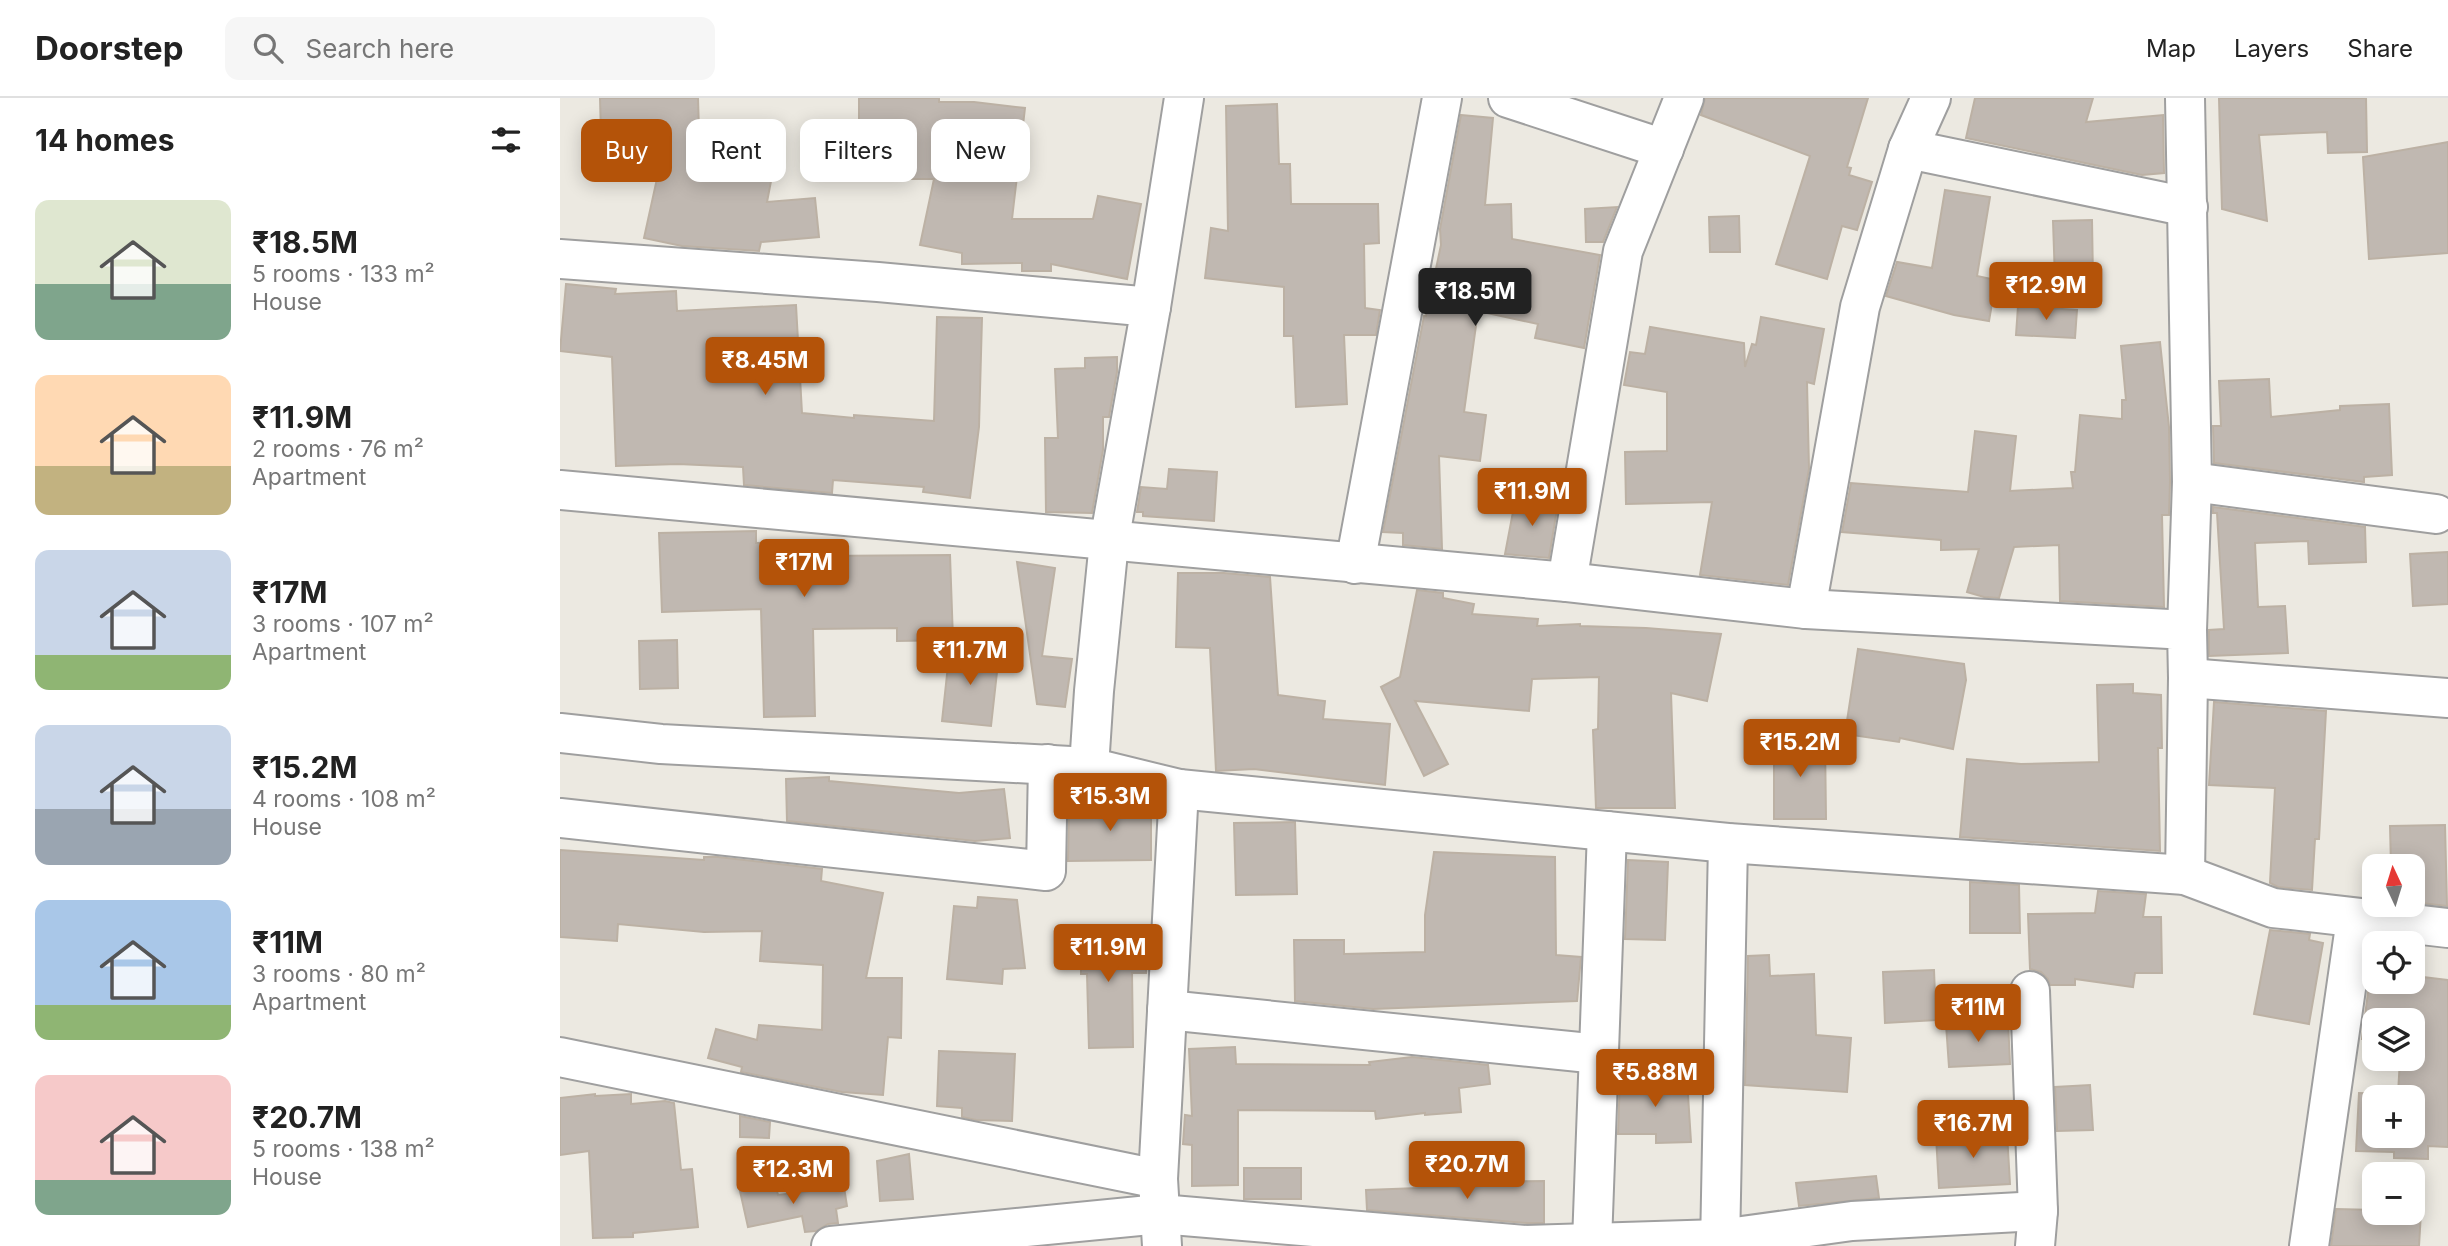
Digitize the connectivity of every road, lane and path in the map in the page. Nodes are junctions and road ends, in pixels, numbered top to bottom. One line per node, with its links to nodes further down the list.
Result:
1 (1184, 98): 11 (street)
2 (1442, 98): 16 (street)
3 (1508, 98): 7 (street)
4 (1684, 98): 7 (street)
5 (1931, 98): 8 (street)
6 (2185, 98): 9 (street)
7 (1664, 149): 17 (street)
8 (1908, 149): 9 (street); 18 (street)
9 (2189, 207): 12 (street)
10 (560, 259): 11 (street)
11 (1151, 307): 15 (street)
12 (2192, 482): 14 (street); 19 (street)
13 (560, 489): 15 (street)
14 (2436, 513)
15 (1109, 542): 16 (street); 24 (street)
16 (1355, 564): 17 (street)
17 (1567, 582): 18 (street)
18 (1806, 609): 19 (street)
19 (2187, 630): 20 (street)
20 (2188, 678): 21 (street); 29 (street)
21 (2448, 698)
22 (560, 733): 23 (street)
23 (1048, 764): 24 (street); 26 (street)
24 (1089, 767): 25 (street)
25 (1179, 789): 27 (street); 33 (street)
26 (560, 818)
27 (1607, 831): 28 (street); 34 (street)
28 (1728, 842): 29 (street); 39 (street)
29 (2185, 875): 30 (street)
30 (2356, 919): 31 (street); 41 (street)
31 (2448, 928)
32 (2030, 991): 37 (street)
33 (1167, 1010): 34 (street); 36 (street)
34 (1599, 1054): 38 (street)
35 (560, 1057): 36 (street)
36 (1160, 1213): 38 (street); 40 (street)
37 (2036, 1228): 39 (street)
38 (1592, 1243): 39 (street)
39 (1720, 1243)
40 (831, 1246)
41 (2309, 1246)

